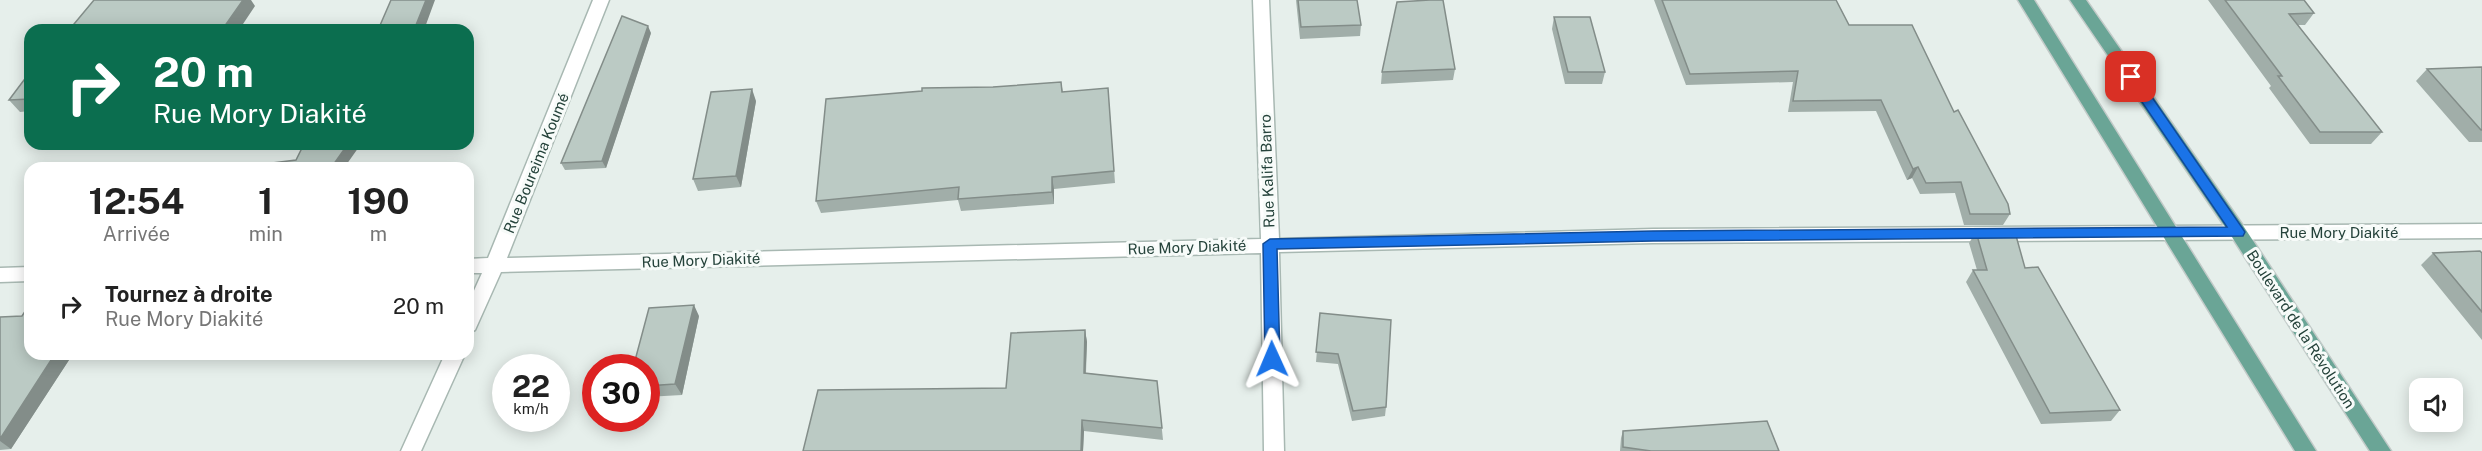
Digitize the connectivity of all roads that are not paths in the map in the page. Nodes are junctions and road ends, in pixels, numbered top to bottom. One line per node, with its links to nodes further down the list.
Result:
1 (601, 0): 10 (street, Rue Boureima Koumé)
2 (1261, 0): 8 (street, Rue Kalifa Barro)
3 (2026, 0): 6 (main road)
4 (2078, 0): 7 (main road, Boulevard de la Révolution)
5 (2482, 231): 7 (street, Rue Mory Diakité)
6 (2170, 232): 7 (street, Rue Mory Diakité); 8 (street, Rue Mory Diakité); 17 (main road)
7 (2238, 232): 18 (main road, Boulevard de la Révolution)
8 (1270, 244): 10 (street, Rue Mory Diakité); 16 (street, Rue Kalifa Barro)
9 (474, 266): 10 (street, Rue Mory Diakité)
10 (495, 266): 13 (street, Rue Boureima Koumé)
11 (24, 274): 12 (street)
12 (0, 275)
13 (474, 312)
14 (452, 360): 15 (street)
15 (411, 451)
16 (1274, 451)
17 (2306, 451)
18 (2381, 451)

